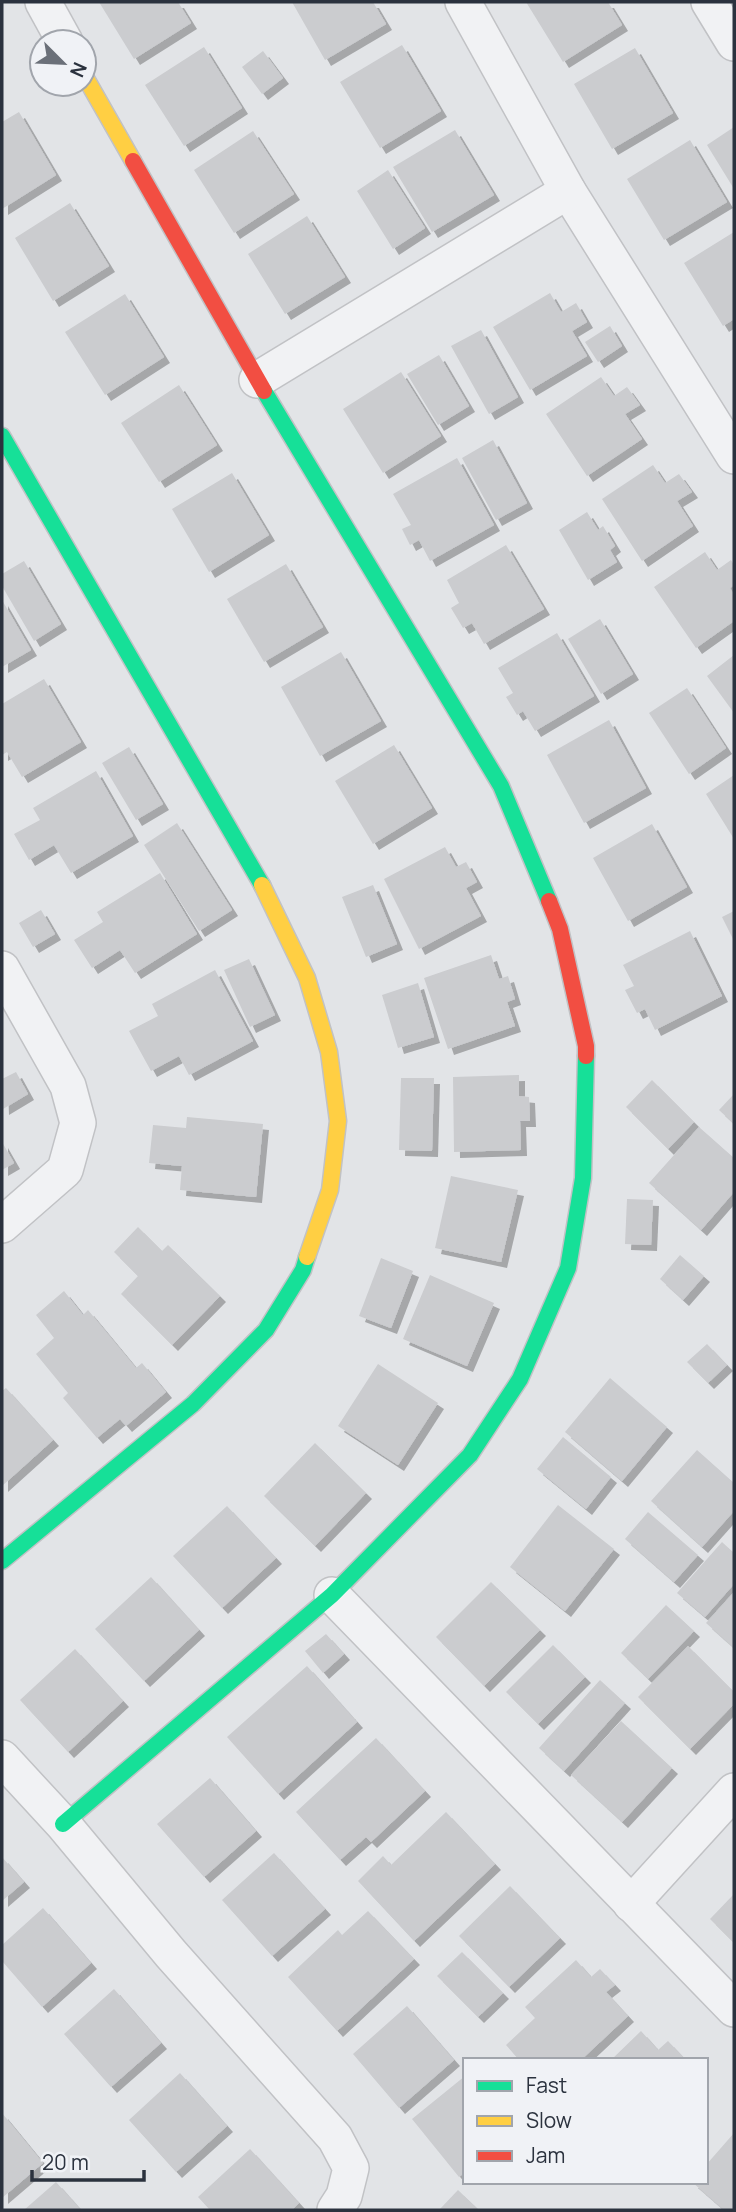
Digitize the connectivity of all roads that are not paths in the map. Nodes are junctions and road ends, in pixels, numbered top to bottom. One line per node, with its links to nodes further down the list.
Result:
1 (43, 2): 4 (street)
2 (463, 2): 7 (street)
3 (709, 2): 5 (street)
4 (57, 28)
5 (734, 43)
6 (97, 98): 8 (street)
7 (568, 191): 8 (street); 10 (street)
8 (257, 380): 14 (street)
9 (2, 436): 13 (street)
10 (734, 457)
11 (2, 969): 12 (street)
12 (2, 1225)
13 (2, 1561)
14 (332, 1595): 17 (street); 18 (street)
15 (2, 1758): 17 (street)
16 (734, 1791): 18 (street)
17 (63, 1824): 20 (street)
18 (631, 1904): 19 (street)
19 (734, 2009)
20 (335, 2210)

